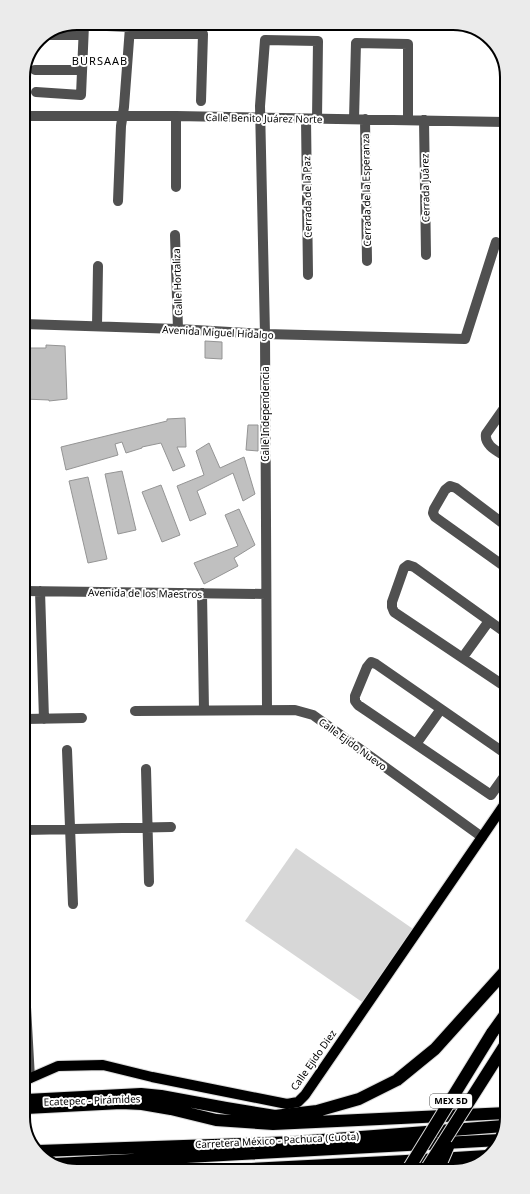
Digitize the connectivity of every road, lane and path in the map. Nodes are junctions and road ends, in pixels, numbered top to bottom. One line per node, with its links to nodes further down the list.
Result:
1 (84, 30): 4 (street)
2 (130, 30): 3 (street)
3 (130, 34): 9 (street); 11 (street)
4 (83, 35): 5 (street); 7 (street)
5 (55, 36)
6 (35, 70): 7 (street)
7 (82, 70): 8 (street)
8 (36, 92)
9 (201, 101)
10 (30, 116): 11 (street, Calle Benito Juárez Norte)
11 (122, 116): 12 (street, Calle Benito Juárez Norte); 22 (street)
12 (176, 116): 13 (street, Calle Benito Juárez Norte); 21 (street)
13 (261, 118): 14 (street, Calle Benito Juárez Norte); 15 (street, Calle Independencia); 32 (street, Calle Independencia)
14 (306, 119): 15 (street, Calle Benito Juárez Norte); 28 (street, Cerrada de la Paz)
15 (317, 119): 16 (street, Calle Benito Juárez Norte)
16 (354, 119): 17 (street, Calle Benito Juárez Norte); 18 (street)
17 (365, 119): 18 (street, Calle Benito Juárez Norte); 26 (street, Cerrada de la Esperanza)
18 (408, 120): 19 (street, Calle Benito Juárez Norte)
19 (424, 120): 20 (street, Calle Benito Juárez Norte); 25 (street, Cerrada Juárez)
20 (500, 122)
21 (176, 187)
22 (118, 201)
23 (175, 235): 31 (street, Calle Hortaliza)
24 (496, 242): 32 (street, Avenida Miguel Hidalgo)
25 (426, 255)
26 (367, 261)
27 (98, 266): 30 (street)
28 (308, 274)
29 (30, 324): 30 (street, Avenida Miguel Hidalgo)
30 (97, 326): 31 (street, Avenida Miguel Hidalgo)
31 (178, 329): 32 (street, Avenida Miguel Hidalgo)
32 (265, 334): 40 (street, Calle Independencia)
33 (500, 414): 34 (street)
34 (500, 452)
35 (500, 521): 36 (street)
36 (500, 563)
37 (30, 591): 38 (street, Avenida de los Maestros)
38 (40, 591): 39 (street, Avenida de los Maestros); 51 (street)
39 (202, 593): 40 (street, Avenida de los Maestros); 46 (street)
40 (266, 594): 47 (street, Calle Independencia)
41 (488, 621): 42 (street); 43 (street); 43 (street)
42 (500, 629)
43 (463, 658): 44 (street)
44 (500, 683)
45 (441, 709): 52 (street); 52 (street); 54 (street)
46 (204, 710): 47 (street, Calle Ejido Nuevo); 48 (street, Calle Ejido Nuevo)
47 (267, 710): 62 (street, Calle Ejido Nuevo)
48 (136, 711)
49 (82, 718): 51 (street)
50 (30, 719): 51 (street)
51 (44, 719)
52 (416, 744): 56 (street)
53 (67, 750): 60 (street)
54 (500, 750)
55 (146, 769): 59 (street)
56 (500, 784)
57 (500, 811): 62 (main road, Calle Ejido Diez)
58 (171, 827): 59 (street)
59 (148, 828): 60 (street); 63 (street)
60 (70, 829): 61 (street); 64 (street)
61 (30, 830)
62 (482, 837): 68 (main road, Calle Ejido Diez)
63 (149, 882)
64 (73, 904)
65 (500, 976): 69 (highway)
66 (500, 1022): 81 (highway, MEX 5D, bridge)
67 (500, 1053): 72 (highway, MEX 5D, bridge)
68 (30, 1078)
69 (30, 1100)
70 (30, 1108): 71 (highway)
71 (158, 1108): 73 (highway); 74 (highway, Ecatepec - Pirámides)
72 (464, 1110): 82 (highway, MEX 5D, bridge); 83 (highway, bridge)
73 (500, 1113)
74 (30, 1116)
75 (499, 1126): 77 (highway)
76 (494, 1140): 79 (highway, Carretera México - Pachuca (Cuota))
77 (45, 1151)
78 (478, 1157): 80 (highway)
79 (70, 1163)
80 (348, 1164)
81 (411, 1164)
82 (430, 1164)
83 (440, 1164)

